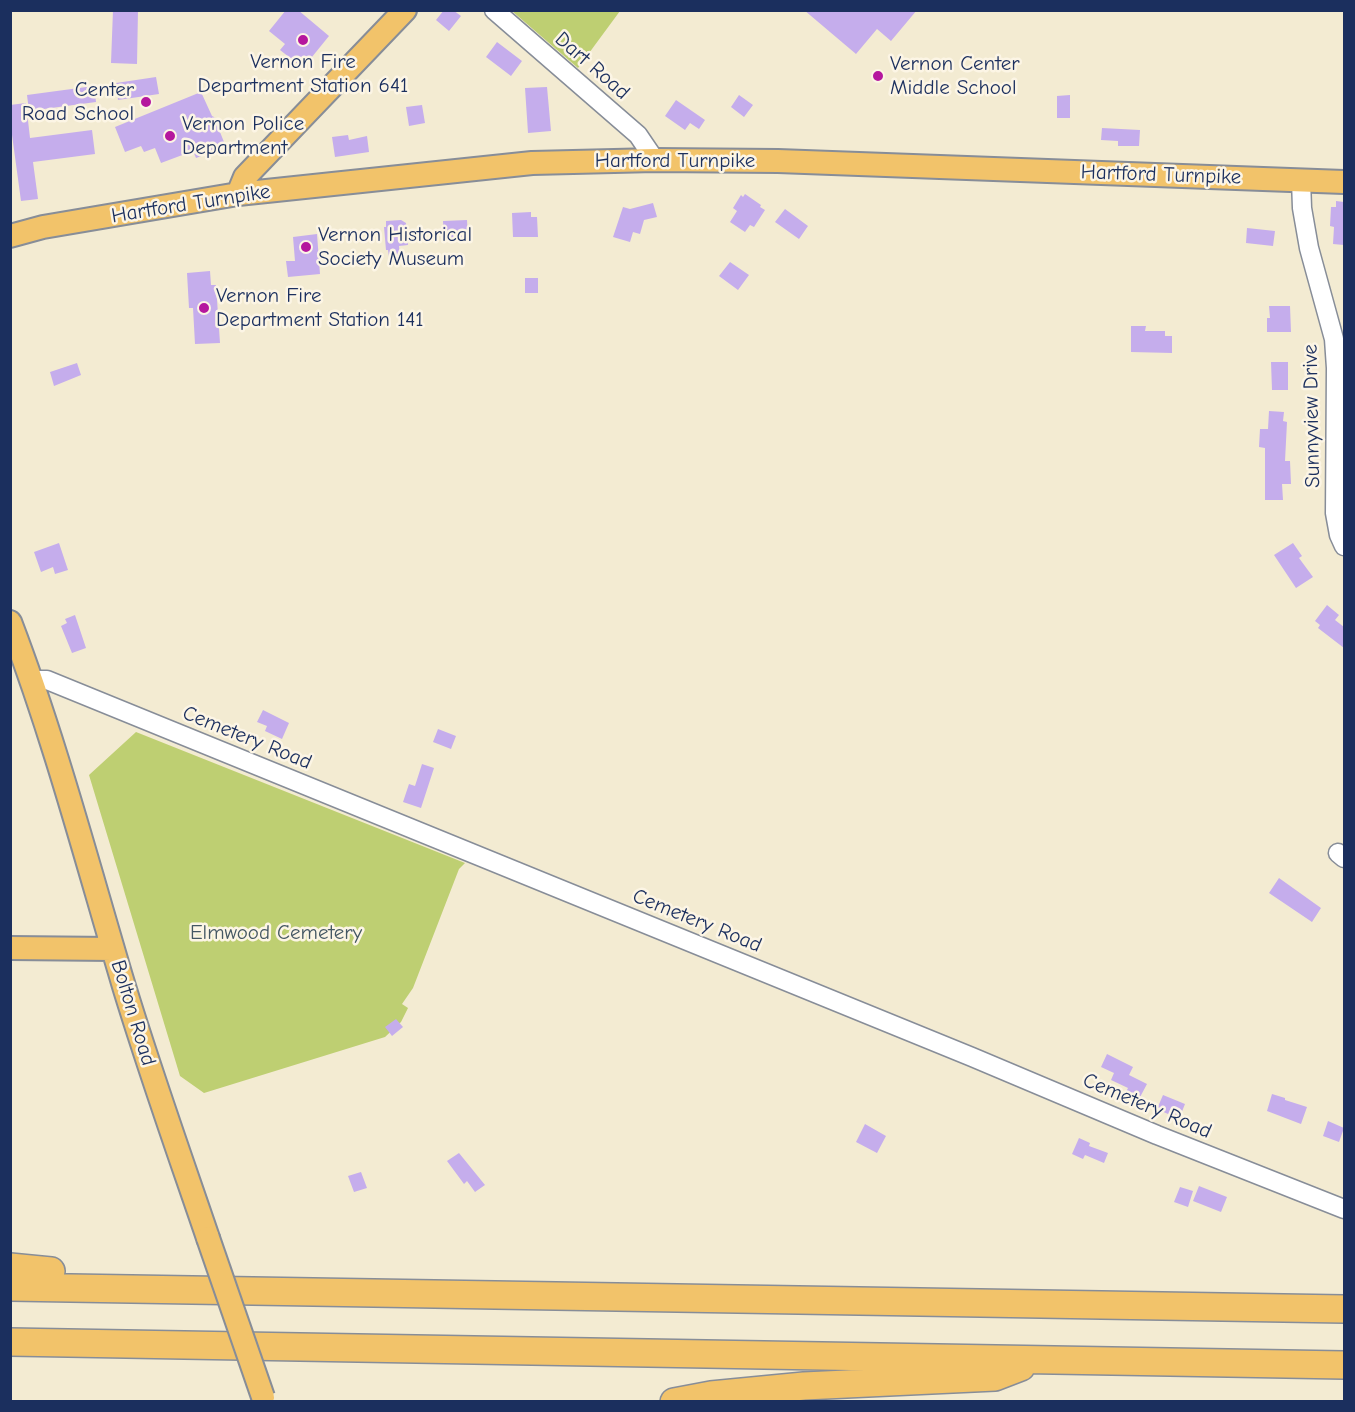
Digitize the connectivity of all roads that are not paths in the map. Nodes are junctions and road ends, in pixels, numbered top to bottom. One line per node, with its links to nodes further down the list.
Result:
1 (405, 10): 6 (main road)
2 (494, 10): 3 (street, Dart Road)
3 (656, 160): 4 (main road, Hartford Turnpike); 6 (main road, Hartford Turnpike)
4 (1301, 180): 5 (main road, Hartford Turnpike); 8 (street, Sunnyview Drive)
5 (1344, 182)
6 (238, 194): 7 (main road, Hartford Turnpike)
7 (10, 236)
8 (1344, 546)
9 (10, 622): 10 (main road, Bolton Road)
10 (33, 680): 12 (main road, Bolton Road); 13 (street, Cemetery Road)
11 (10, 948): 12 (main road)
12 (113, 949): 21 (main road, Bolton Road, bridge)
13 (1344, 1209)
14 (10, 1267): 16 (highway)
15 (10, 1287): 16 (highway)
16 (143, 1289): 17 (highway)
17 (1344, 1309)
18 (10, 1342): 19 (highway)
19 (1041, 1359): 20 (highway); 22 (highway)
20 (1344, 1365)
21 (264, 1399)
22 (674, 1401)

